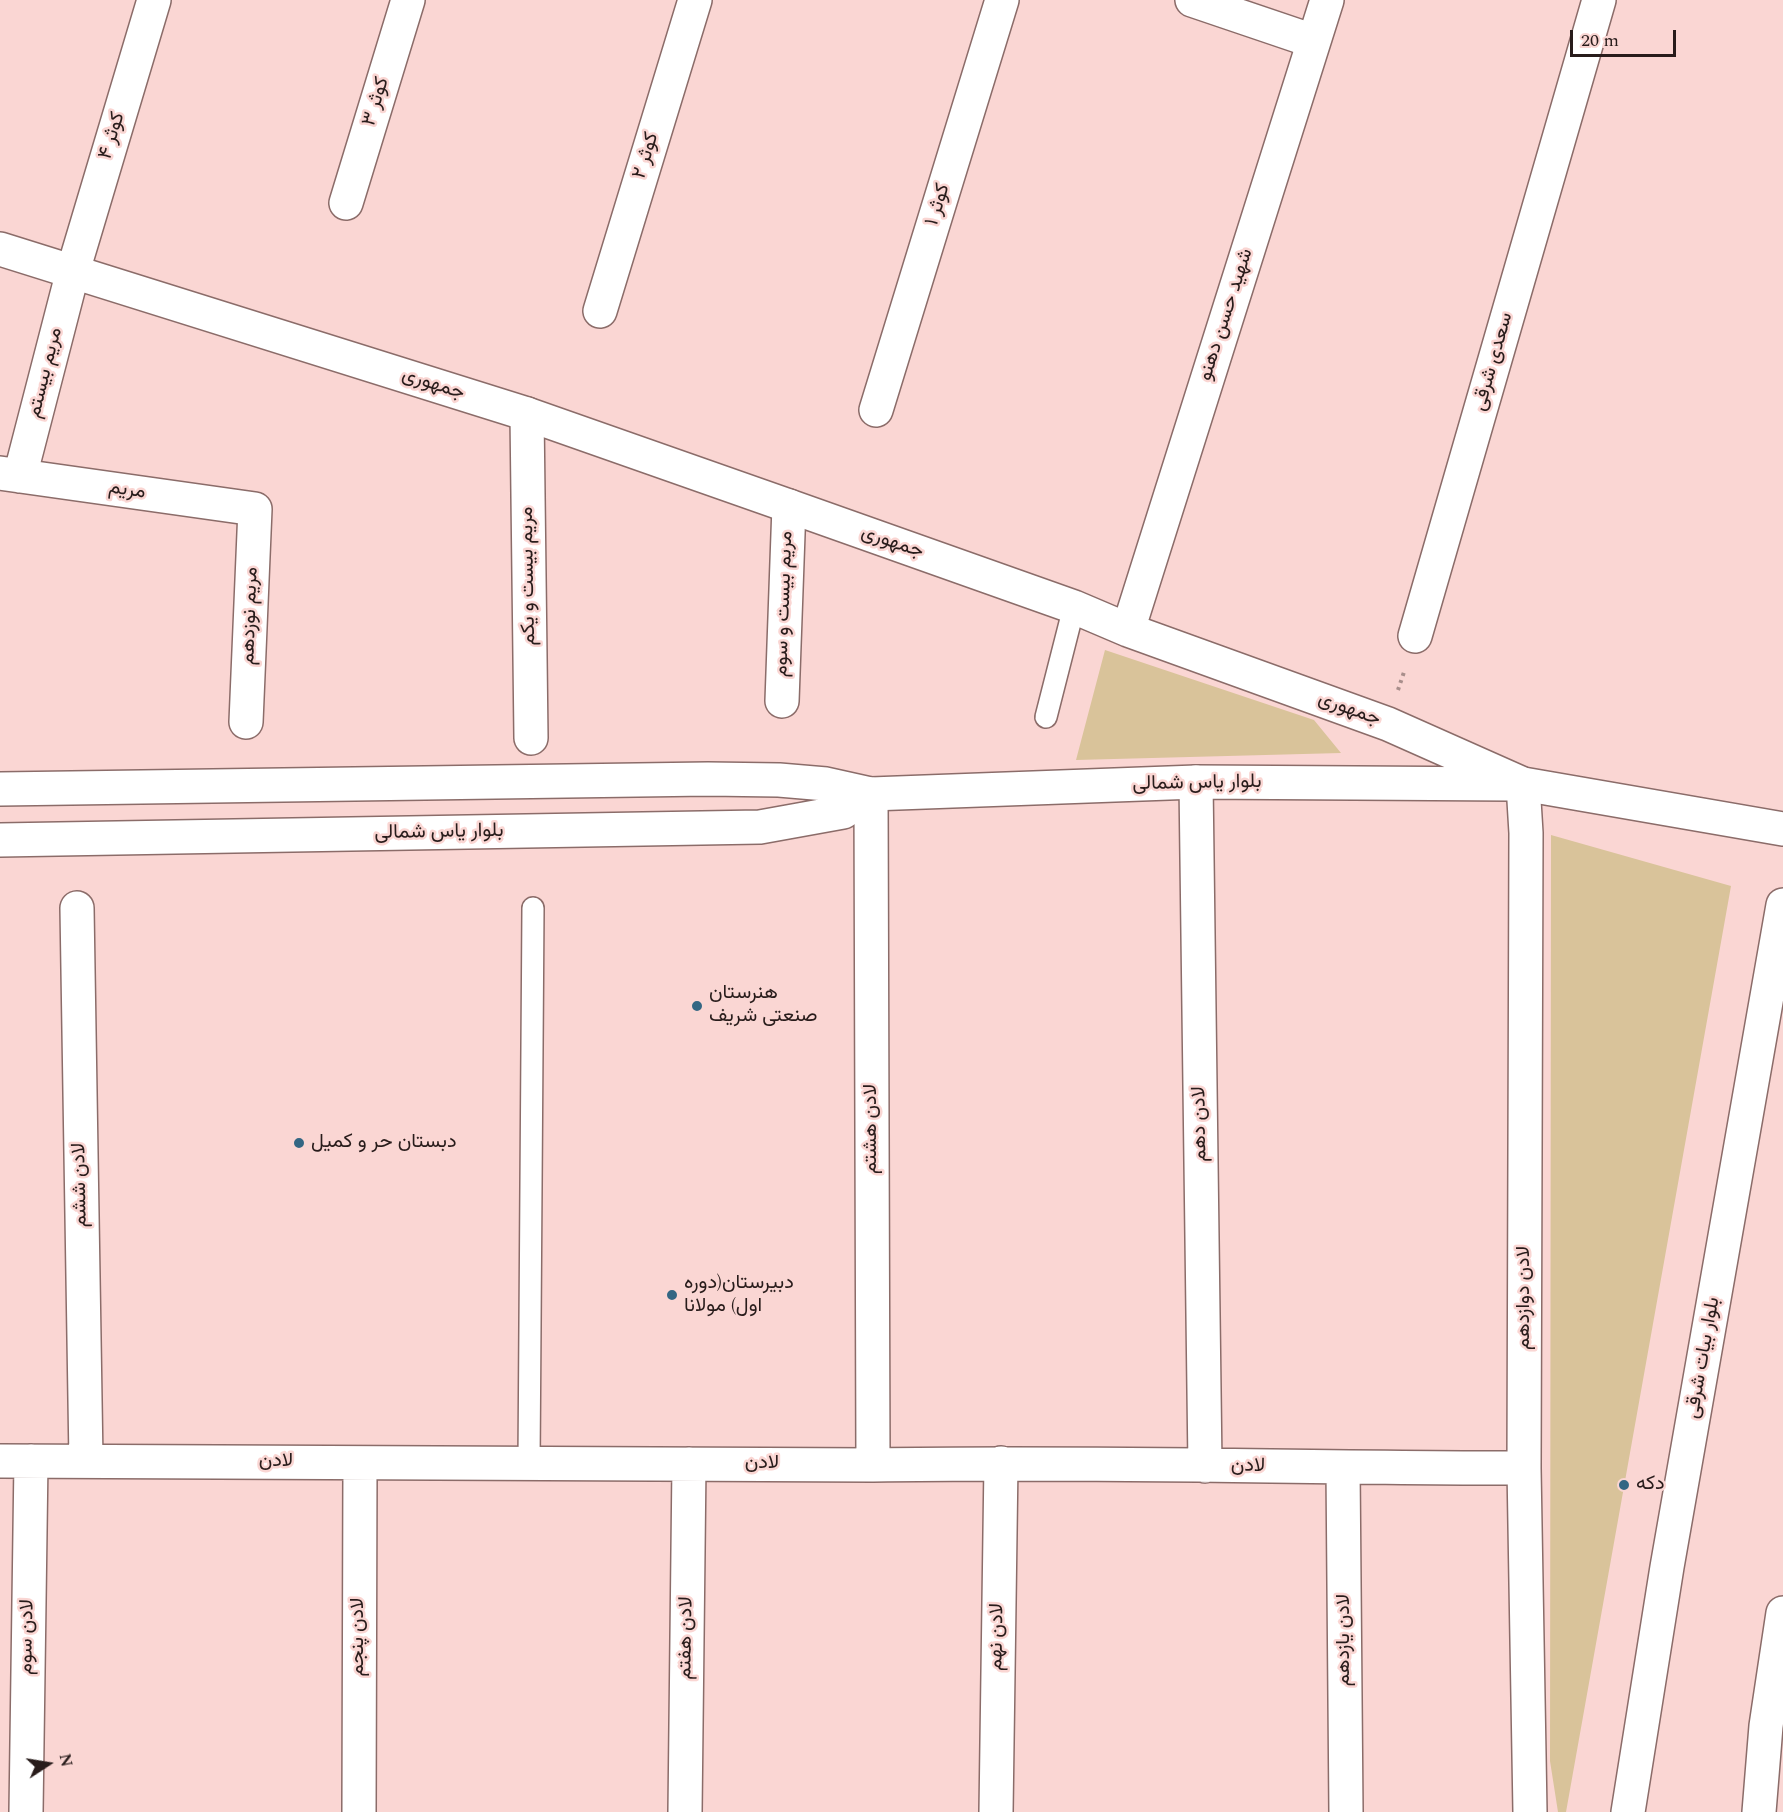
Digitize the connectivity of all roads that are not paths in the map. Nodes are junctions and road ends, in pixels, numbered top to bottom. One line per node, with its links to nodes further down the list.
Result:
1 (154, 0): 11 (street, کوثر ۴)
2 (408, 0): 9 (street, کوثر ۳)
3 (695, 0): 12 (street, کوثر ۲)
4 (1002, 0): 13 (street, کوثر ۱)
5 (1192, 0): 8 (street)
6 (1327, 0): 8 (street, شهید حسن دهنو)
7 (1599, 0): 20 (street, سعدی شرقی)
8 (1313, 41): 19 (street, شهید حسن دهنو)
9 (346, 203)
10 (0, 249): 11 (street, جمهوری)
11 (73, 271): 14 (street, جمهوری); 15 (street, مریم بیستم)
12 (600, 311)
13 (876, 410)
14 (526, 414): 16 (street, جمهوری); 24 (street, مریم بیست و یکم)
15 (10, 475): 17 (street, مریم)
16 (789, 506): 18 (street, جمهوری); 21 (street, مریم بیست و سوم)
17 (255, 509): 23 (street, مریم نوزدهم)
18 (1074, 607): 19 (street, جمهوری); 22 (lane)
19 (1128, 630): 26 (street, جمهوری)
20 (1414, 636)
21 (782, 701)
22 (1046, 717)
23 (246, 722)
24 (531, 738)
25 (1196, 782): 26 (street, بلوار یاس شمالی); 28 (street, بلوار یاس شمالی); 41 (street, لادن دهم)
26 (1523, 784): 29 (street, جمهوری); 42 (street, لادن دوازدهم)
27 (0, 789): 28 (street, بلوار یاس شمالی)
28 (871, 794): 30 (street, بلوار یاس شمالی); 40 (street, لادن هشتم)
29 (1783, 829)
30 (0, 840)
31 (1783, 905): 53 (street, بلوار بیات شرقی)
32 (77, 908): 35 (street, لادن ششم)
33 (533, 908): 37 (lane)
34 (15, 1461): 35 (street, لادن); 47 (street, لادن سوم)
35 (86, 1461): 36 (street, لادن)
36 (360, 1463): 37 (street, لادن); 48 (street, لادن پنجم)
37 (529, 1463): 39 (street, لادن)
38 (1001, 1463): 40 (street, لادن); 41 (street, لادن); 50 (street, لادن نهم)
39 (689, 1464): 40 (street, لادن); 49 (street, لادن هفتم)
40 (873, 1465)
41 (1205, 1466): 43 (street, لادن)
42 (1524, 1467): 43 (street, لادن); 52 (street, لادن دوازدهم)
43 (1343, 1468): 51 (street, لادن یازدهم)
44 (1783, 1613): 45 (street)
45 (1766, 1726): 46 (street); 54 (street)
46 (1783, 1756)
47 (26, 1812)
48 (359, 1812)
49 (685, 1812)
50 (996, 1812)
51 (1346, 1812)
52 (1530, 1812)
53 (1628, 1812)
54 (1759, 1812)

